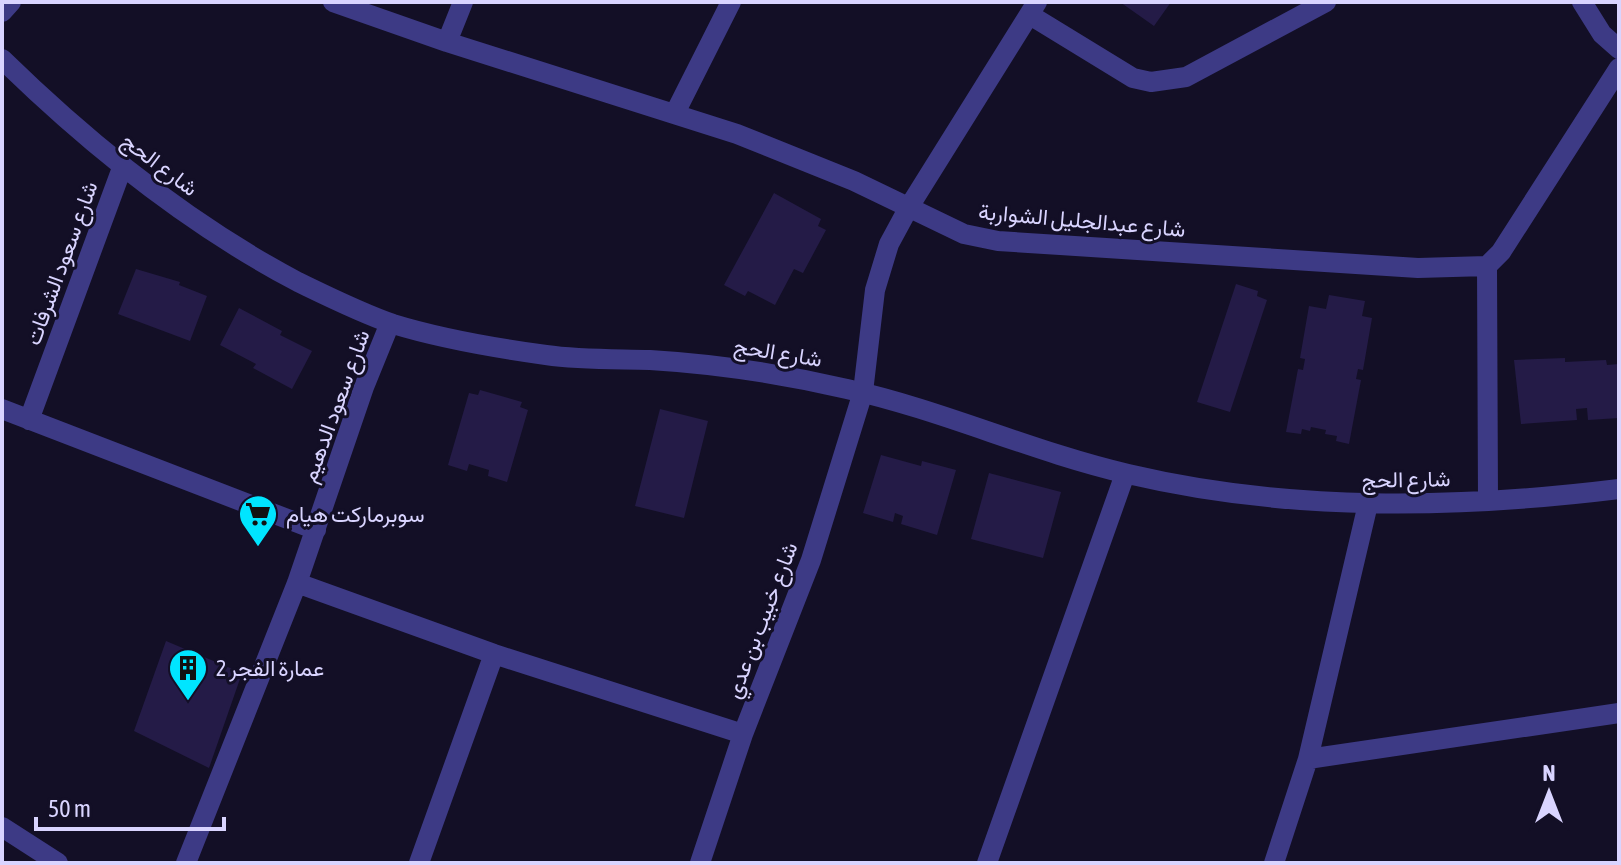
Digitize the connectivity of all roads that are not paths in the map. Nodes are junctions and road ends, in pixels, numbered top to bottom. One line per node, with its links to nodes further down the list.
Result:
1 (11, 2): 8 (street)
2 (333, 2): 9 (street, شارع عبدالجليل الشواربة)
3 (463, 2): 9 (street)
4 (731, 2): 13 (street)
5 (1326, 2): 7 (street)
6 (1582, 2): 10 (street)
7 (1033, 8): 15 (street, شارع خبيب بن عدي)
8 (2, 12)
9 (447, 42): 13 (street, شارع عبدالجليل الشواربة)
10 (1619, 49)
11 (2, 59): 14 (street, شارع الحج)
12 (1619, 68): 16 (street)
13 (675, 113): 15 (street, شارع عبدالجليل الشواربة)
14 (122, 168): 17 (street, شارع الحج); 20 (street, شارع سعود الشرفات)
15 (909, 207): 16 (street, شارع عبدالجليل الشواربة); 18 (street, شارع خبيب بن عدي)
16 (1487, 266): 23 (street)
17 (390, 323): 18 (street, شارع الحج); 25 (street, شارع سعود الدهيم)
18 (863, 392): 21 (street, شارع الحج); 29 (street, شارع خبيب بن عدي)
19 (2, 409): 20 (street)
20 (29, 420): 25 (street)
21 (1125, 474): 24 (street, شارع الحج); 36 (street)
22 (1619, 489): 23 (street, شارع الحج)
23 (1488, 501): 24 (street, شارع الحج)
24 (1368, 504): 30 (street)
25 (316, 530): 26 (street, شارع سعود الدهيم)
26 (297, 583): 27 (street); 33 (street, شارع سعود الدهيم)
27 (494, 654): 29 (street); 34 (street)
28 (1619, 713): 30 (street)
29 (743, 734): 35 (street, شارع خبيب بن عدي)
30 (1308, 759): 37 (street)
31 (2, 827): 32 (street)
32 (58, 863)
33 (186, 863)
34 (419, 863)
35 (700, 863)
36 (987, 863)
37 (1274, 863)

